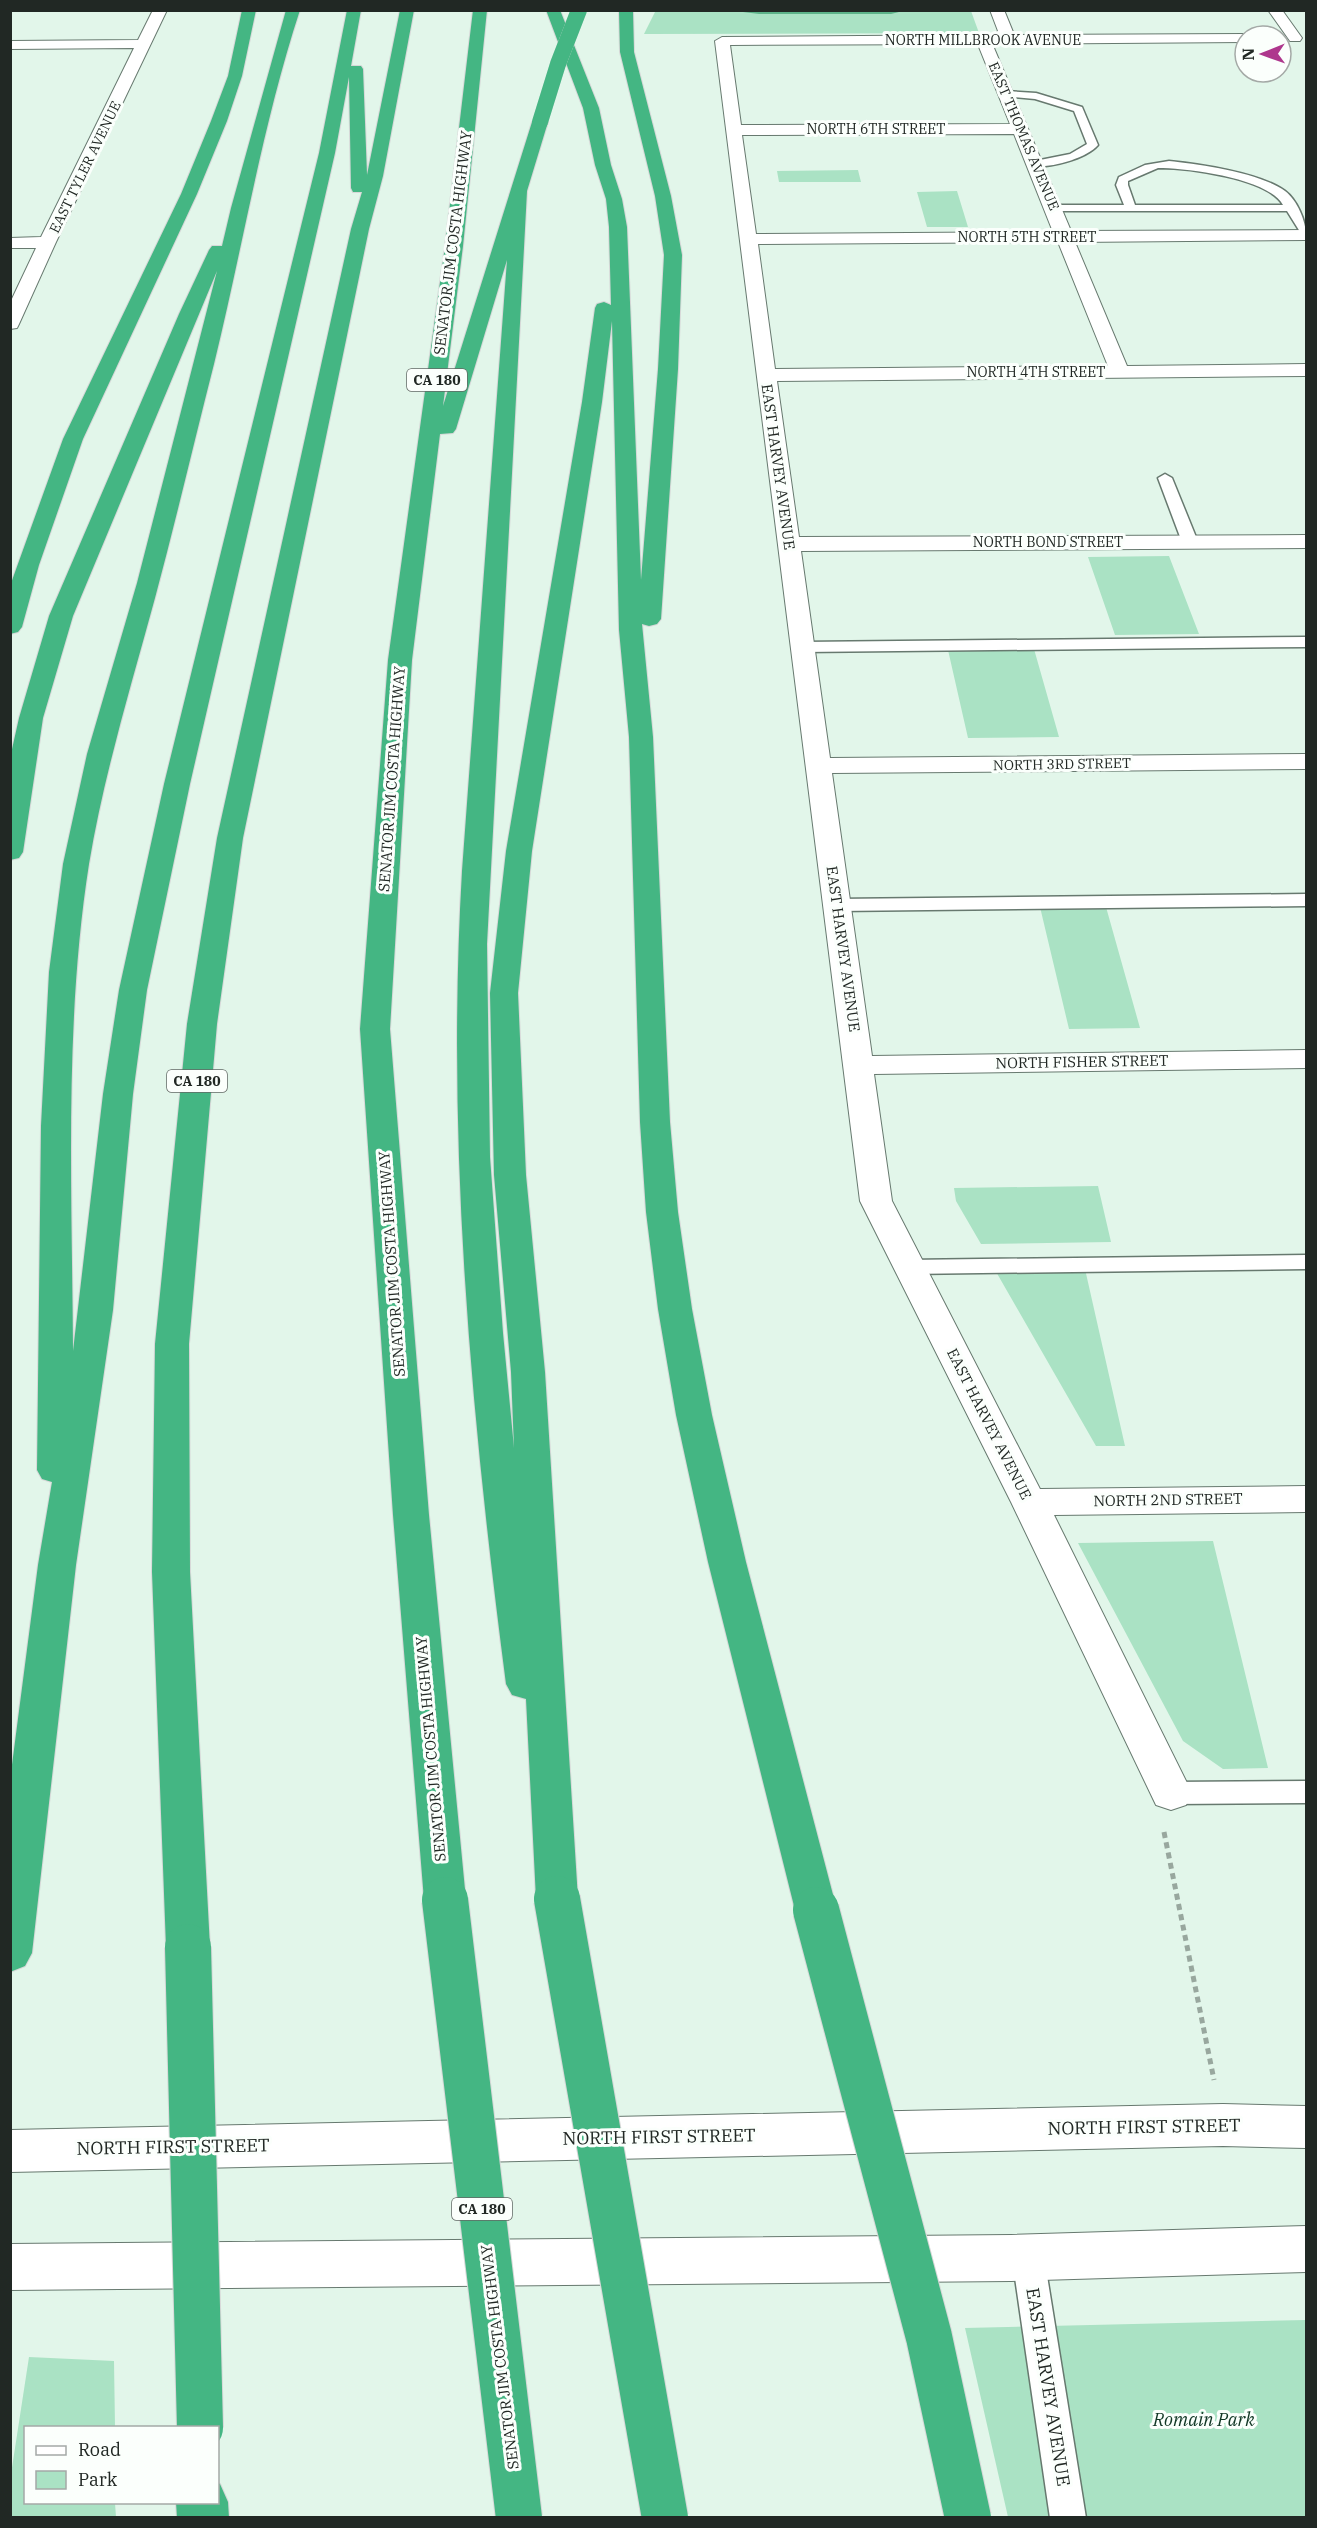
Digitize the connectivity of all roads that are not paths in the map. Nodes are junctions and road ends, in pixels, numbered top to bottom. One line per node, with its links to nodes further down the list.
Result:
1 (160, 10): 16 (street, EAST TYLER AVENUE)
2 (249, 10): 43 (highway)
3 (293, 10): 24 (highway)
4 (354, 10): 28 (highway); 58 (highway)
5 (407, 10): 28 (highway, CA 180)
6 (480, 10): 39 (highway, SENATOR JIM COSTA HIGHWAY / CA 180)
7 (553, 10): 22 (highway)
8 (579, 10): 23 (highway, bridge)
9 (626, 10): 46 (highway)
10 (997, 10): 14 (street, EAST THOMAS AVENUE)
11 (1275, 10): 13 (street)
12 (1233, 38): 14 (street, NORTH MILLBROOK AVENUE)
13 (1294, 38)
14 (997, 40): 15 (street, NORTH MILLBROOK AVENUE); 18 (street, EAST THOMAS AVENUE)
15 (722, 41): 20 (street, EAST HARVEY AVENUE)
16 (145, 44): 17 (street); 32 (street, EAST TYLER AVENUE)
17 (10, 45)
18 (1006, 94): 19 (street, EAST THOMAS AVENUE); 21 (lane)
19 (1020, 129): 20 (street, NORTH 6TH STREET); 21 (street, EAST THOMAS AVENUE)
20 (733, 130): 31 (street, EAST HARVEY AVENUE)
21 (1034, 164): 25 (street, EAST THOMAS AVENUE)
22 (603, 165): 46 (highway); 61 (highway)
23 (520, 193): 39 (highway); 61 (highway)
24 (239, 208): 49 (highway); 58 (highway)
25 (1054, 208): 26 (lane); 30 (street, EAST THOMAS AVENUE)
26 (1131, 208): 27 (lane); 27 (lane)
27 (1292, 208): 29 (lane)
28 (360, 229): 68 (highway, CA 180, bridge)
29 (1306, 233): 30 (street, NORTH 5TH STREET)
30 (1066, 237): 31 (street, NORTH 5TH STREET); 36 (street, EAST THOMAS AVENUE)
31 (748, 239): 37 (street, EAST HARVEY AVENUE)
32 (47, 242): 33 (street); 34 (street, EAST TYLER AVENUE)
33 (10, 243)
34 (10, 324)
35 (1306, 370): 36 (street, NORTH 4TH STREET)
36 (1120, 372): 37 (street, NORTH 4TH STREET)
37 (766, 375): 42 (street, EAST HARVEY AVENUE)
38 (1165, 478): 41 (lane)
39 (420, 513): 69 (highway, SENATOR JIM COSTA HIGHWAY / CA 180, bridge)
40 (1306, 541): 41 (street, NORTH BOND STREET)
41 (1190, 542): 42 (street, NORTH BOND STREET)
42 (789, 544): 45 (street, EAST HARVEY AVENUE)
43 (10, 627)
44 (1306, 642): 45 (lane)
45 (802, 647): 48 (street, EAST HARVEY AVENUE)
46 (641, 737): 71 (highway, bridge)
47 (1306, 761): 48 (street, NORTH 3RD STREET)
48 (818, 766): 51 (street, EAST HARVEY AVENUE)
49 (10, 852)
50 (1306, 900): 51 (lane)
51 (837, 905): 53 (street, EAST HARVEY AVENUE)
52 (1306, 1059): 53 (street, NORTH FISHER STREET)
53 (858, 1065): 55 (street, EAST HARVEY AVENUE)
54 (1306, 1262): 55 (lane)
55 (908, 1267): 57 (street, EAST HARVEY AVENUE)
56 (1306, 1499): 57 (street, NORTH 2ND STREET)
57 (1029, 1502): 60 (street, EAST HARVEY AVENUE)
58 (57, 1565): 62 (highway)
59 (1306, 1791): 60 (lane)
60 (1172, 1793)
61 (556, 1899): 70 (highway, bridge)
62 (10, 1953)
63 (1306, 2127): 64 (street, NORTH FIRST STREET)
64 (10, 2151)
65 (1306, 2249): 66 (street)
66 (1028, 2257): 67 (street); 72 (lane, EAST HARVEY AVENUE)
67 (10, 2266)
68 (200, 2426)
69 (519, 2517)
70 (665, 2517)
71 (968, 2517)
72 (1068, 2517)

